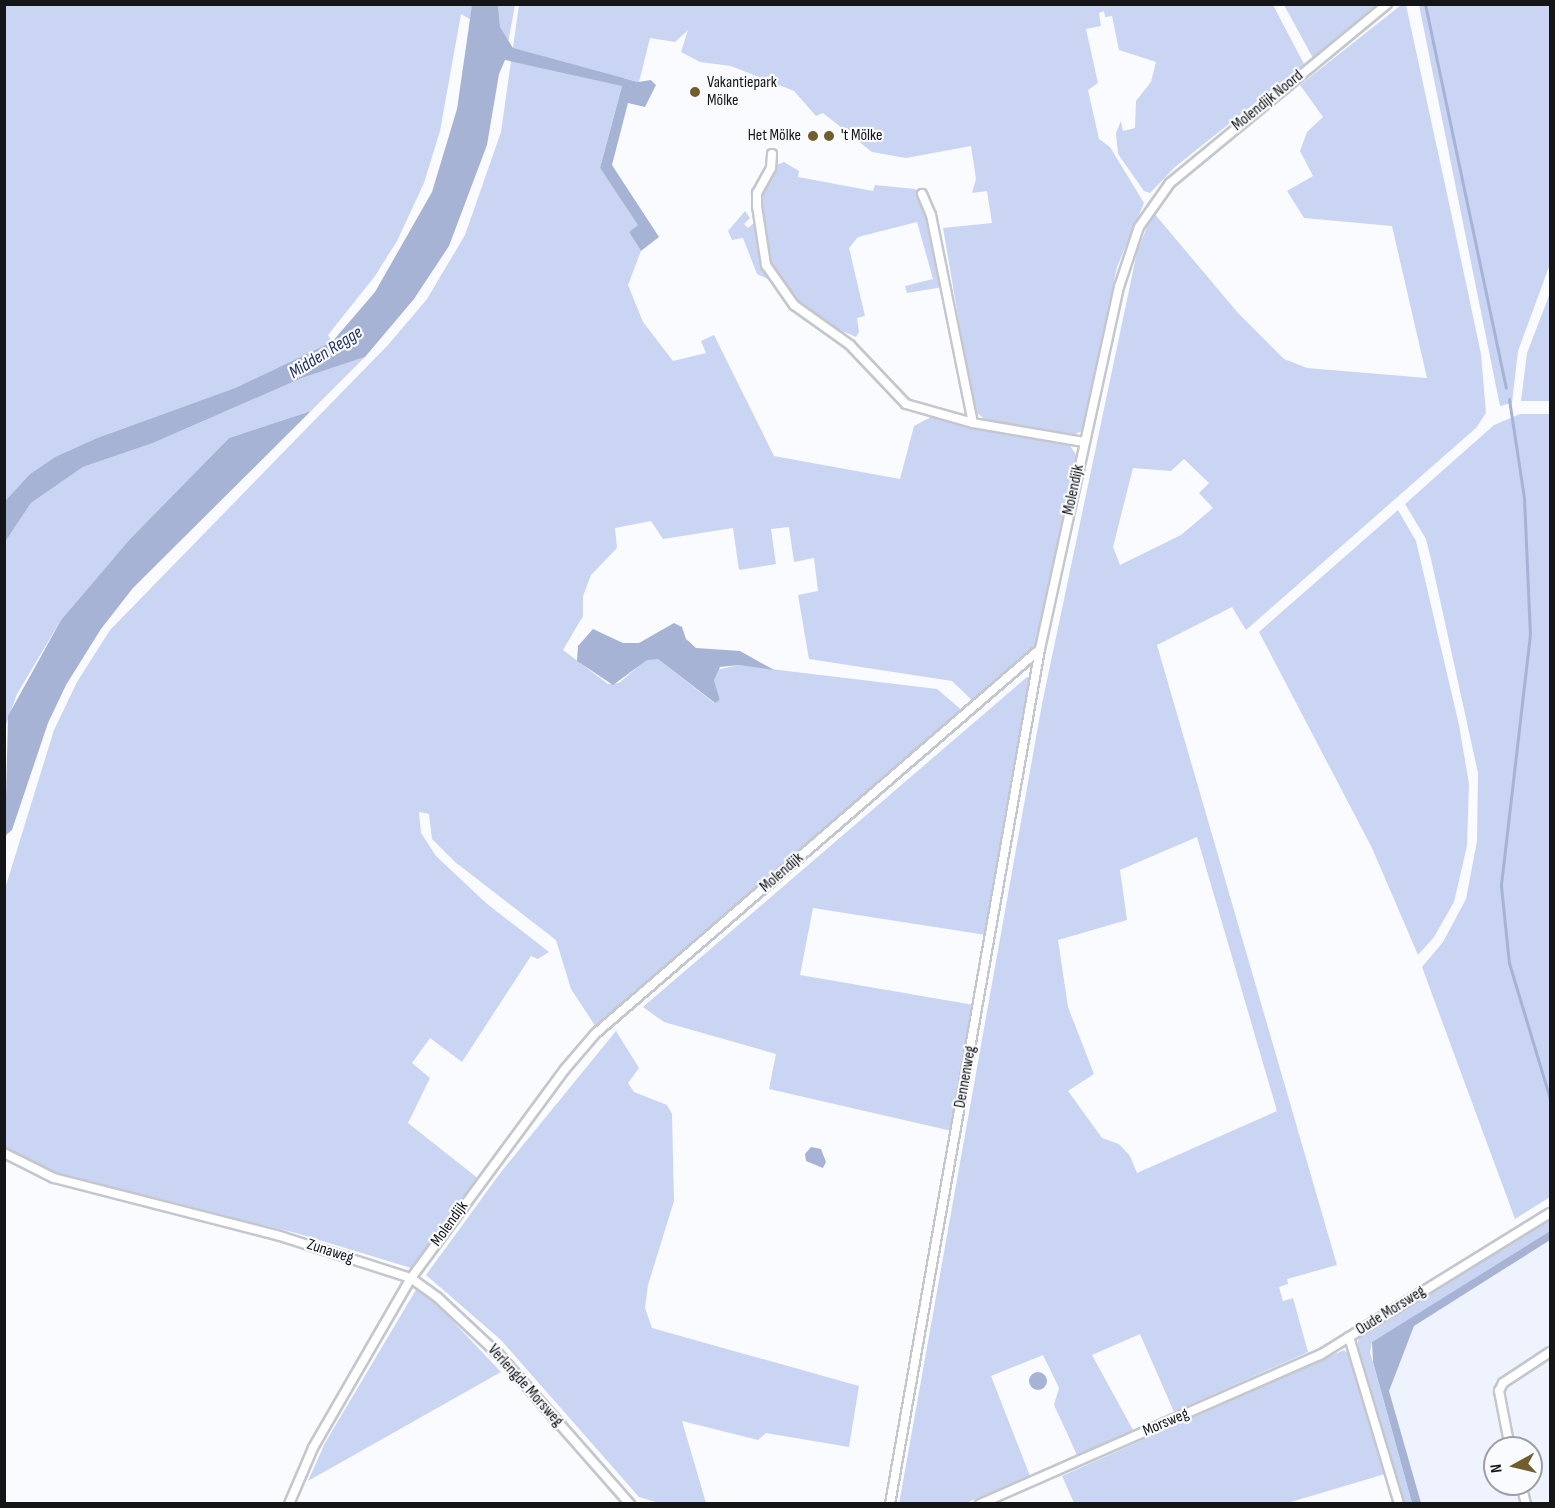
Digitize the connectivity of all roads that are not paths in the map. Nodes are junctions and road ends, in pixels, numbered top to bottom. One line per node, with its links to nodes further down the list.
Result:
1 (1387, 4): 4 (street, Molendijk Noord)
2 (772, 154): 5 (street, Molendijk)
3 (922, 194): 5 (street)
4 (1153, 203): 6 (street, Molendijk)
5 (973, 423): 6 (street, Molendijk)
6 (1084, 442): 7 (street, Molendijk)
7 (1040, 650): 10 (street, Molendijk); 16 (street, Dennenweg)
8 (4, 1153): 10 (street, Zunaweg)
9 (1551, 1213): 11 (street, Oude Morsweg)
10 (411, 1278): 14 (street); 15 (street, Verlengde Morsweg)
11 (1349, 1337): 17 (street, Morsweg); 18 (street, Oude Morsweg)
12 (1551, 1352): 13 (street)
13 (1508, 1436)
14 (289, 1503)
15 (630, 1503)
16 (890, 1503)
17 (980, 1503)
18 (1399, 1503)

